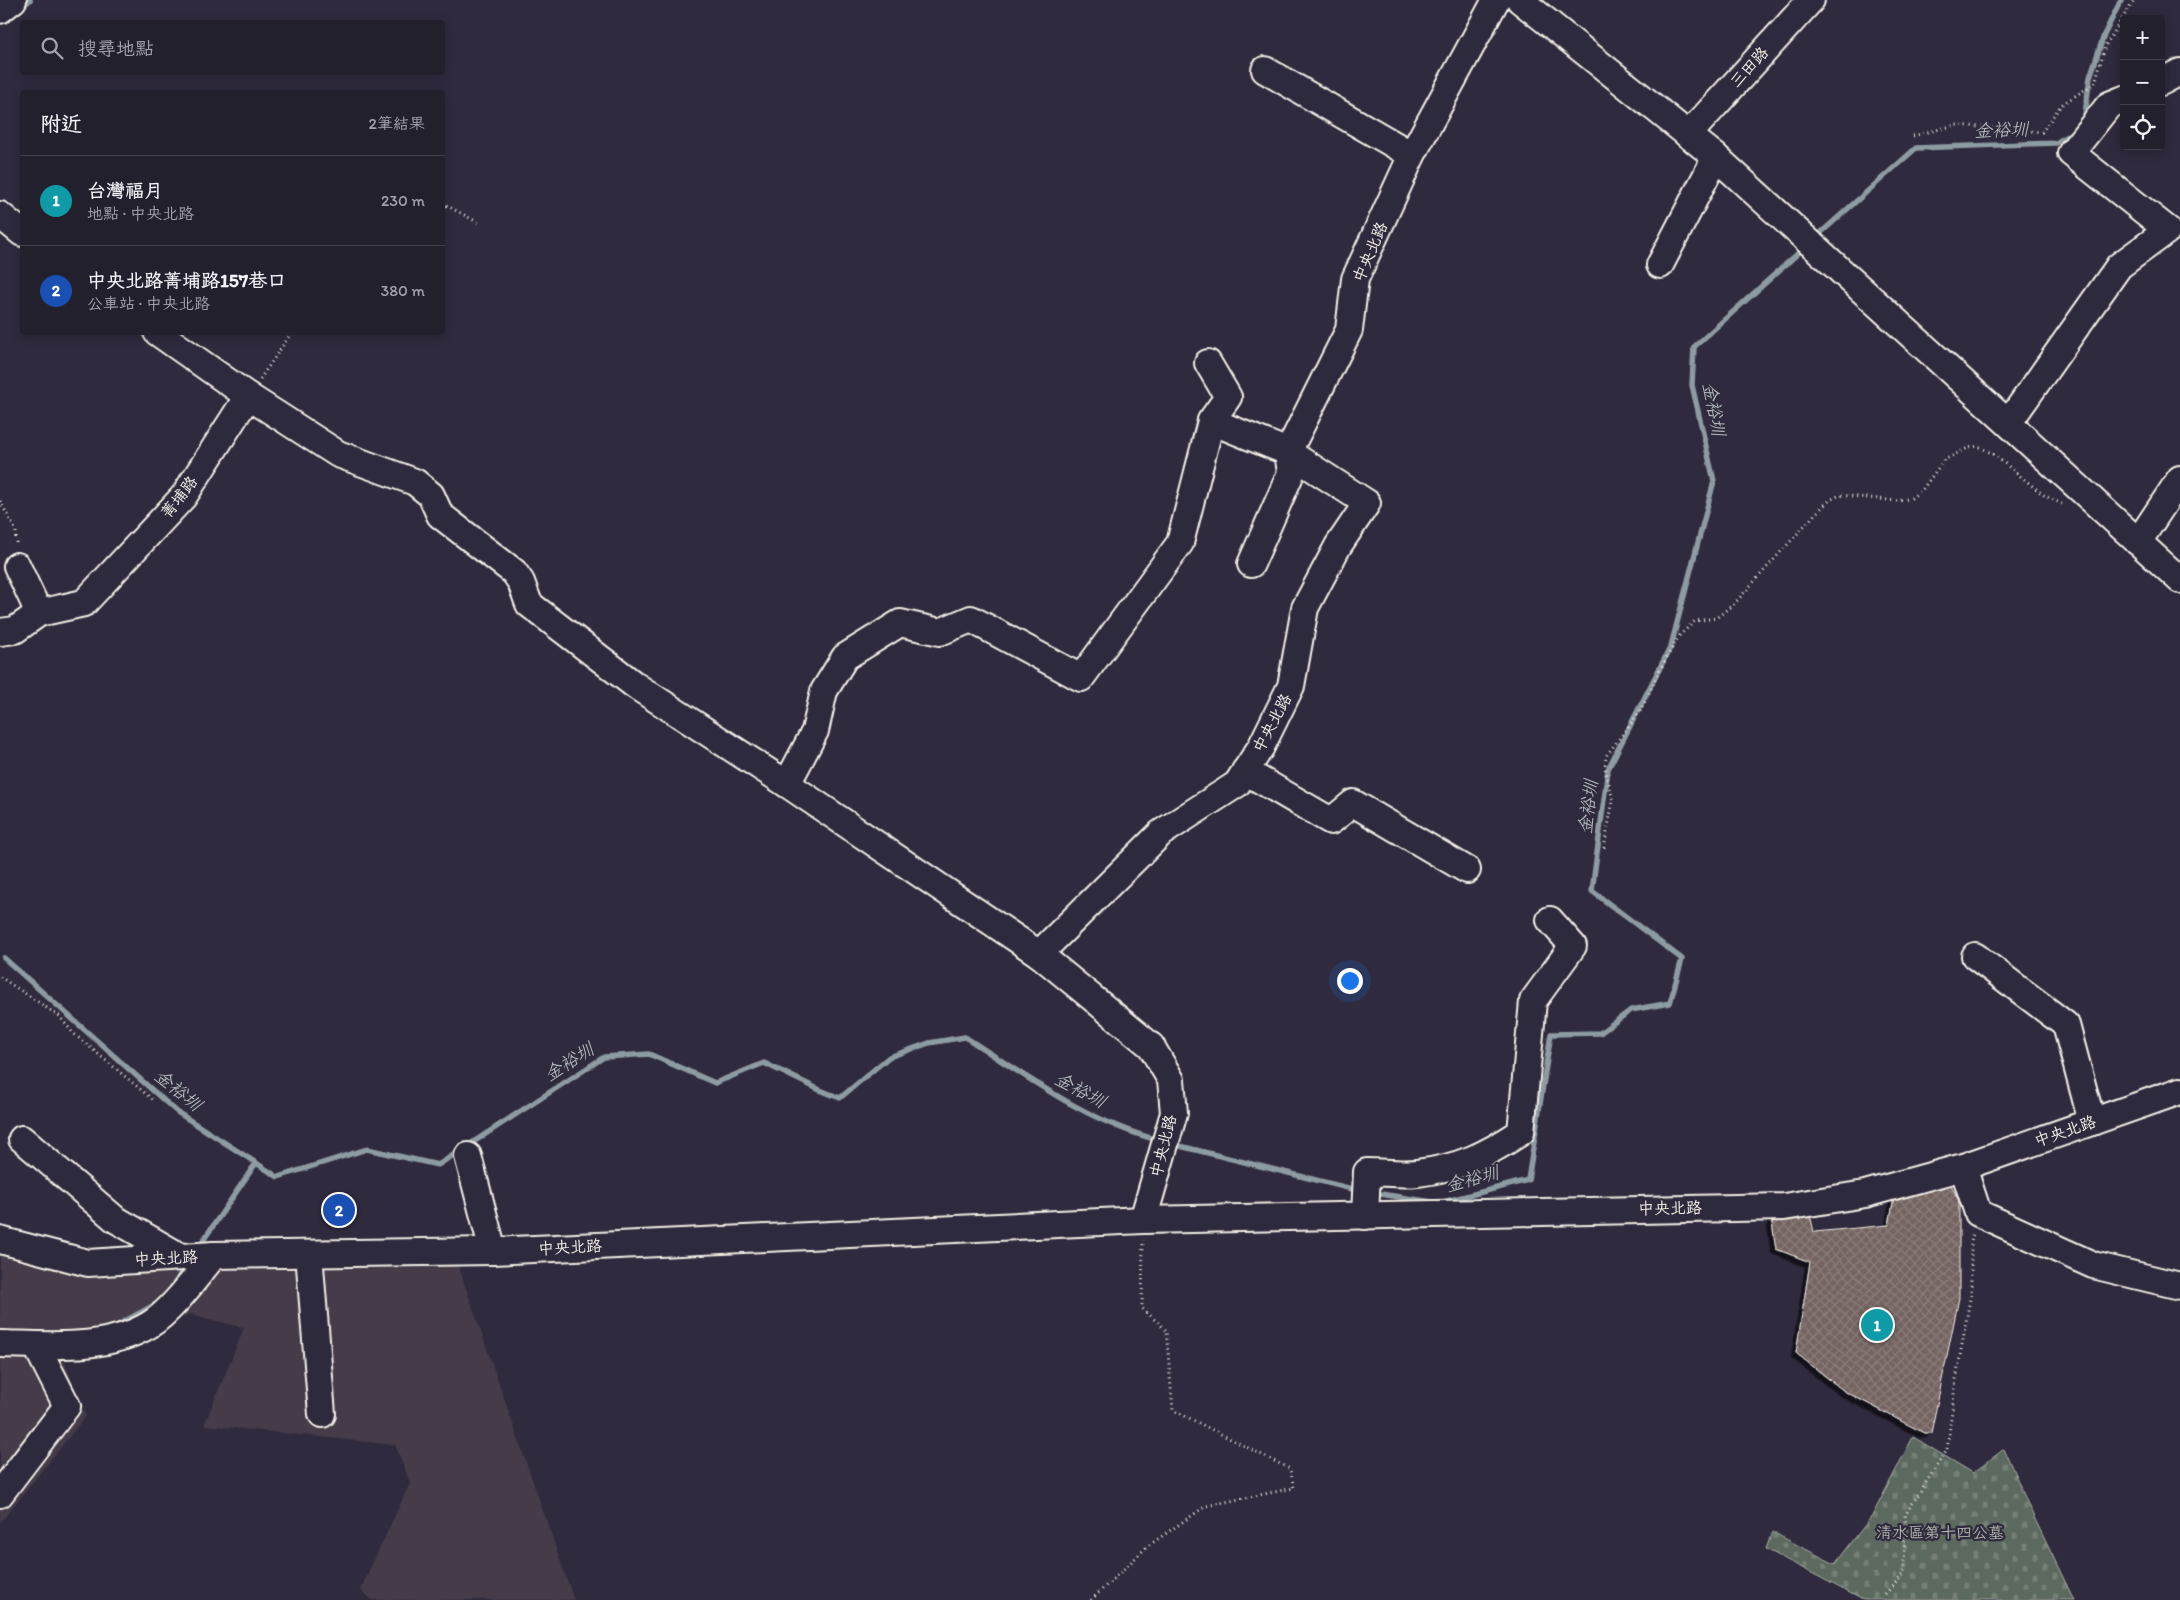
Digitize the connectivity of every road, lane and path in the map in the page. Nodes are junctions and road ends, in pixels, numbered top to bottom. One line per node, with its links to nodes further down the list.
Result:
1 (13, 0): 6 (street)
2 (1496, 0): 14 (street, 中央北路)
3 (1811, 0): 12 (street, 三田路)
4 (2134, 0): 10 (path)
5 (1528, 3): 12 (street)
6 (0, 10)
7 (1265, 70): 14 (street)
8 (2180, 72): 9 (street)
9 (2165, 80)
10 (2095, 83): 11 (path); 13 (path)
11 (2116, 102): 26 (street)
12 (1688, 135): 15 (street)
13 (1913, 136)
14 (1412, 155): 27 (street, 中央北路)
15 (1716, 157): 20 (street); 26 (street)
16 (445, 205): 18 (path)
17 (0, 216): 19 (street)
18 (479, 223)
19 (20, 231)
20 (1660, 264)
21 (161, 335): 24 (street)
22 (290, 335): 24 (path)
23 (1208, 363): 25 (street)
24 (248, 396): 35 (street, 菁埔路); 38 (street)
25 (1211, 420): 27 (street); 38 (street)
26 (2009, 422): 31 (street)
27 (1288, 452): 32 (street); 37 (street, 中央北路)
28 (2180, 479): 31 (street)
29 (0, 501): 33 (path)
30 (2069, 506): 39 (path)
31 (2138, 542): 34 (street)
32 (1251, 564)
33 (18, 566): 35 (street)
34 (2180, 580)
35 (39, 613): 36 (street, 菁埔路)
36 (0, 632)
37 (1245, 771): 40 (street); 42 (street, 中央北路)
38 (787, 784): 42 (street)
39 (1604, 848)
40 (1467, 870)
41 (1550, 920): 52 (street)
42 (1039, 954): 53 (street, 中央北路)
43 (1974, 956): 47 (street)
44 (0, 977): 46 (path)
45 (2180, 1091): 47 (street, 中央北路)
46 (152, 1099)
47 (2092, 1122): 50 (street, 中央北路)
48 (22, 1139): 58 (street)
49 (468, 1156): 55 (street)
50 (1963, 1167): 51 (street); 52 (street, 中央北路)
51 (1978, 1213): 59 (street); 64 (path)
52 (1365, 1216): 53 (street, 中央北路)
53 (1143, 1220): 55 (street, 中央北路); 65 (path)
54 (0, 1240): 58 (street, 中央北路)
55 (494, 1251): 56 (street, 中央北路)
56 (309, 1254): 57 (street, 中央北路); 62 (street)
57 (214, 1255): 58 (street, 中央北路); 61 (street)
58 (181, 1257)
59 (2180, 1286)
60 (0, 1344): 61 (street)
61 (36, 1345): 63 (street)
62 (322, 1414)
63 (0, 1494)
64 (1885, 1594)
65 (1091, 1600)

